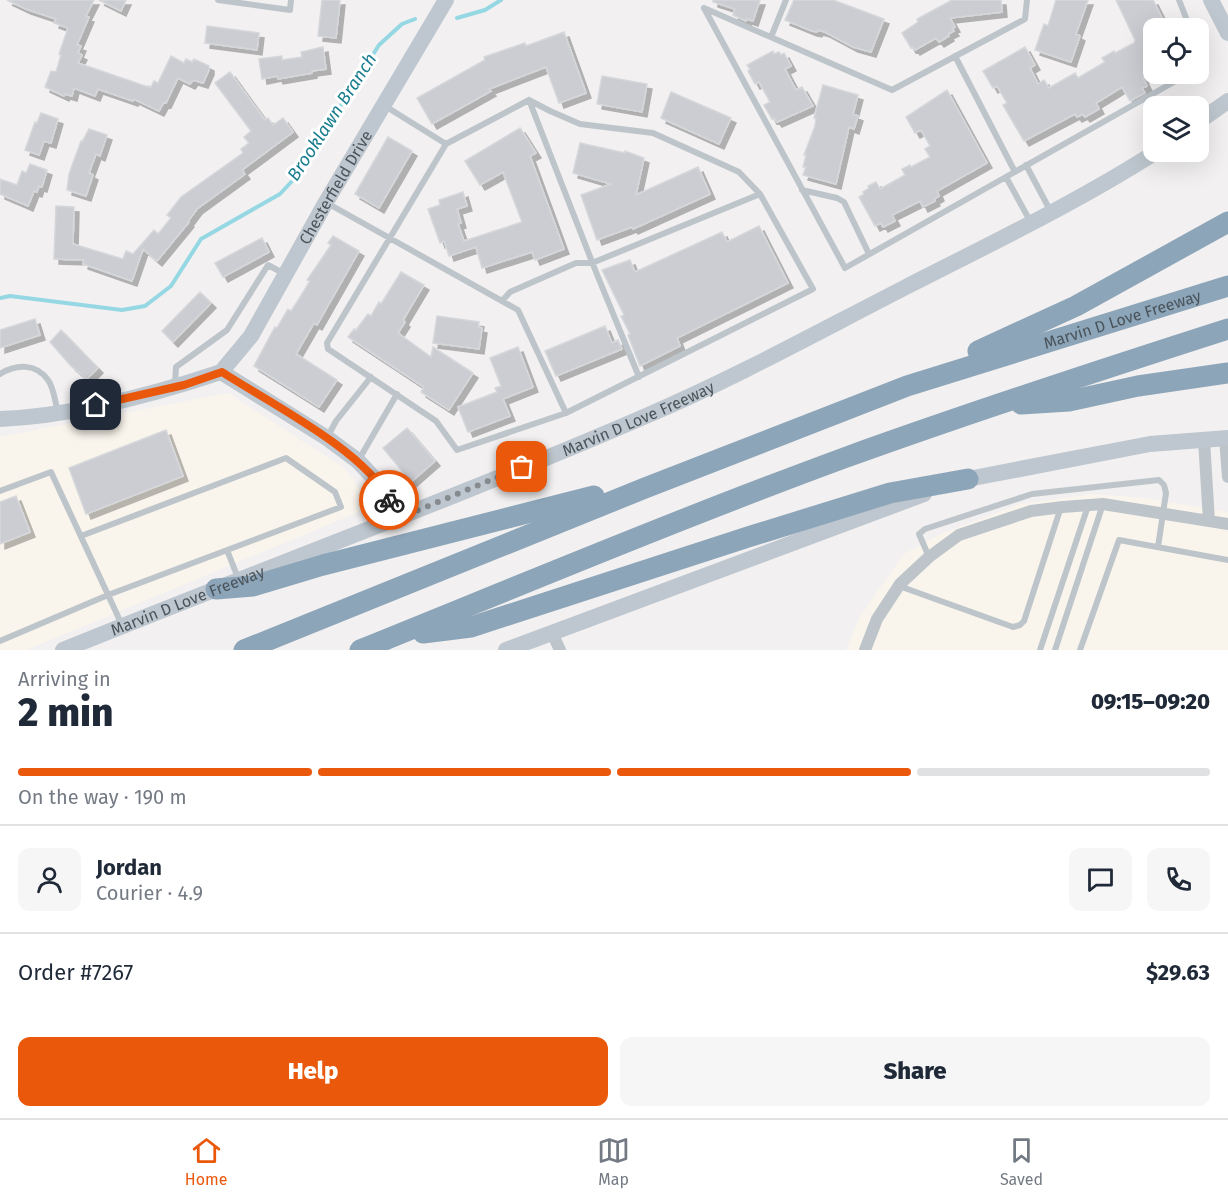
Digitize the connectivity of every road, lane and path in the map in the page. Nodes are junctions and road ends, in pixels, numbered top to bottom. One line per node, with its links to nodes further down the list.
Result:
1 (218, 0): 2 (lane)
2 (291, 0)
3 (446, 0): 15 (main road, Chesterfield Drive)
4 (786, 0): 10 (lane)
5 (1028, 0): 11 (lane)
6 (1179, 0): 8 (lane)
7 (1210, 0): 9 (main road)
8 (1186, 18)
9 (1228, 33)
10 (771, 37): 11 (lane); 22 (lane)
11 (955, 56): 20 (lane)
12 (1170, 84): 19 (lane)
13 (529, 100): 17 (lane); 23 (lane); 30 (lane)
14 (1228, 101): 16 (main road)
15 (384, 105): 17 (lane); 24 (main road, Chesterfield Drive)
16 (1209, 114)
17 (446, 144): 28 (lane)
18 (1143, 160): 25 (main road, Marvin D Love Freeway)
19 (1026, 165): 20 (lane); 25 (lane)
20 (1015, 171): 21 (lane)
21 (1006, 177): 26 (lane); 29 (lane)
22 (802, 189): 29 (lane); 29 (lane)
23 (760, 194): 30 (lane); 39 (lane)
24 (326, 202): 28 (lane); 31 (main road, Chesterfield Drive)
25 (1051, 212): 26 (main road, Marvin D Love Freeway)
26 (1031, 222): 59 (main road, Marvin D Love Freeway)
27 (1228, 222): 40 (highway)
28 (390, 240): 33 (lane); 38 (lane)
29 (869, 254)
30 (592, 263): 33 (lane); 39 (lane)
31 (286, 274): 35 (main road, Chesterfield Drive); 41 (lane)
32 (1222, 287): 40 (highway, Marvin D Love Freeway)
33 (502, 301): 45 (lane)
34 (1228, 328): 43 (highway)
35 (222, 372): 41 (main road); 47 (main road)
36 (1228, 373): 43 (highway)
37 (0, 374): 44 (lane)
38 (371, 377): 42 (lane); 47 (lane)
39 (639, 377): 45 (lane)
40 (907, 386): 53 (highway, Marvin D Love Freeway)
41 (174, 387): 44 (main road)
42 (397, 394): 45 (lane); 50 (lane)
43 (987, 407): 73 (highway)
44 (58, 413): 46 (main road)
45 (566, 413)
46 (0, 419)
47 (327, 438): 50 (main road)
48 (1227, 438): 49 (main road); 51 (street)
49 (1204, 440): 52 (main road); 60 (street)
50 (358, 461): 59 (main road)
51 (1228, 477)
52 (968, 478): 72 (main road); 73 (highway)
53 (645, 488): 69 (highway); 76 (highway, Marvin D Love Freeway)
54 (0, 492): 62 (lane)
55 (1103, 504): 56 (street); 58 (street); 82 (lane)
56 (1088, 505): 57 (street); 81 (lane)
57 (1061, 507): 65 (street); 68 (lane)
58 (1162, 514): 60 (street); 63 (lane); 65 (lane)
59 (397, 519): 67 (main road, Marvin D Love Freeway)
60 (1209, 521): 61 (street)
61 (1228, 524)
62 (81, 536): 64 (lane); 70 (lane)
63 (1158, 547): 66 (lane); 83 (lane)
64 (227, 550): 67 (lane); 70 (lane)
65 (929, 557): 68 (street)
66 (1228, 560)
67 (238, 579): 69 (main road, Marvin D Love Freeway)
68 (898, 586): 80 (street)
69 (216, 589): 71 (main road, Marvin D Love Freeway)
70 (108, 596): 71 (lane); 74 (lane)
71 (123, 626): 75 (main road, Marvin D Love Freeway)
72 (552, 633): 78 (main road); 79 (street)
73 (389, 638): 77 (highway)
74 (0, 641)
75 (63, 650)
76 (244, 650)
77 (360, 650)
78 (506, 650)
79 (560, 650)
80 (865, 650)
81 (1040, 650)
82 (1055, 650)
83 (1080, 650)

